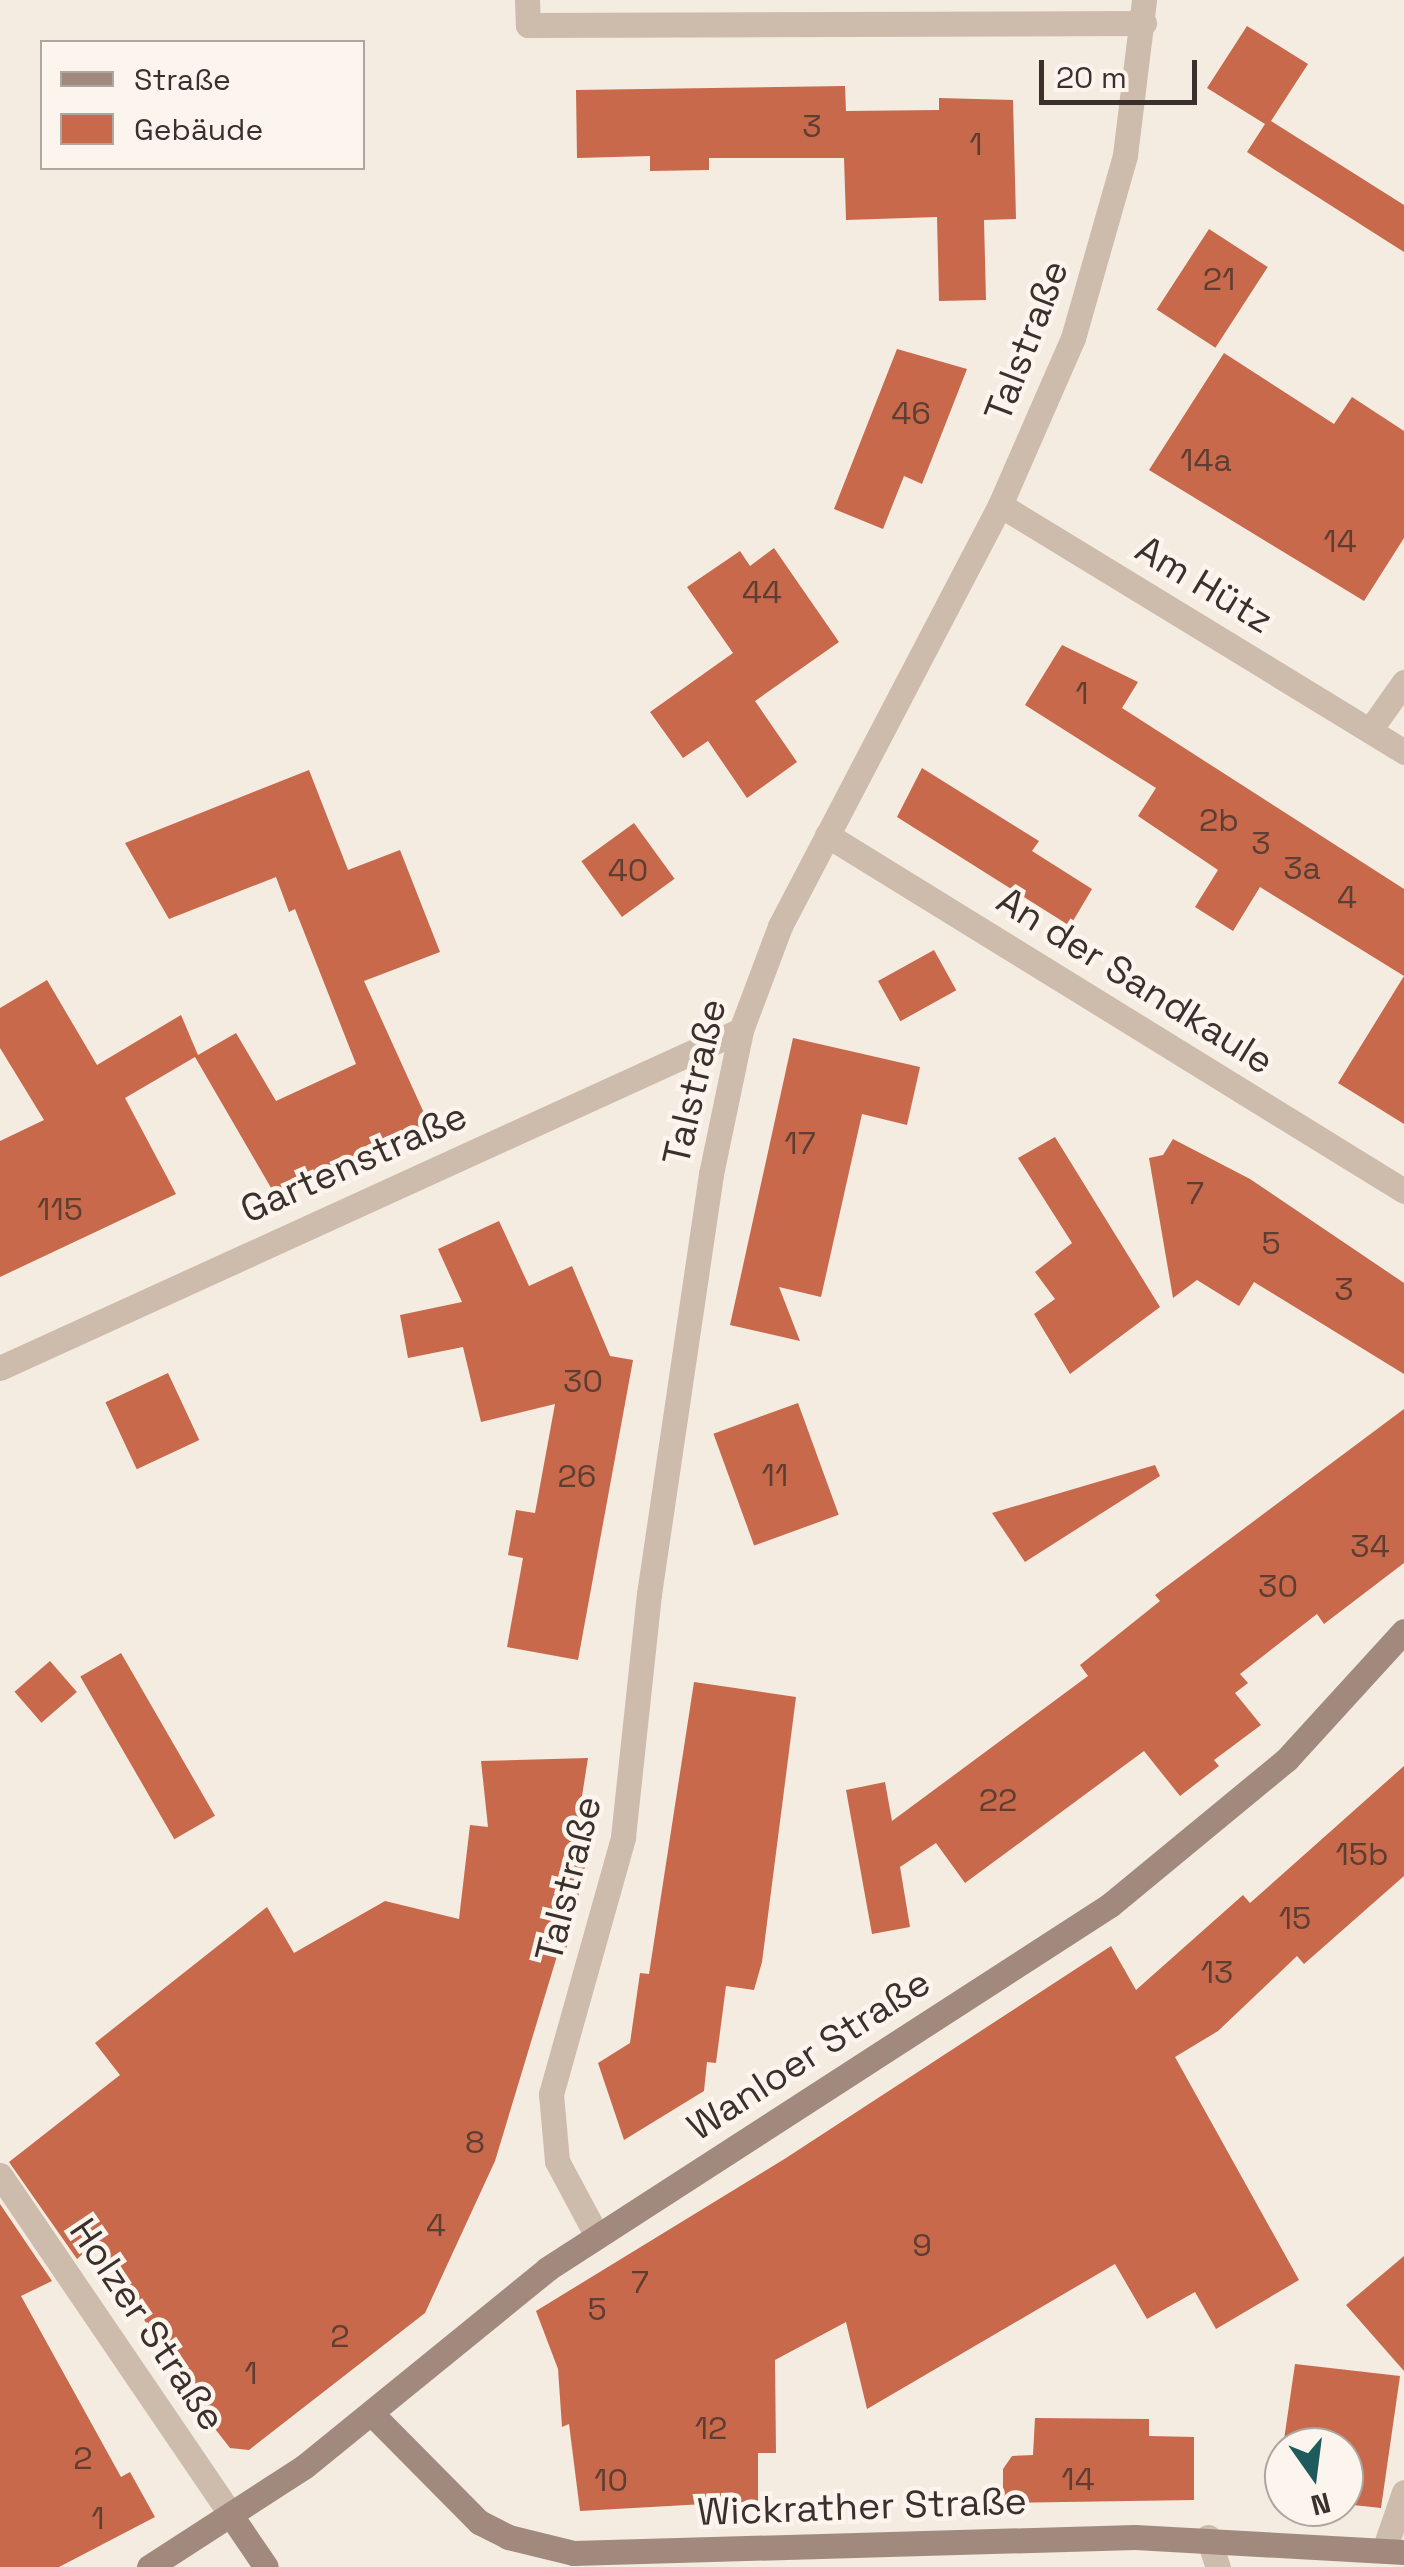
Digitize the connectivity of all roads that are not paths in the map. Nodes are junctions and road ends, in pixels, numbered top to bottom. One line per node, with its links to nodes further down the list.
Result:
1 (527, 0): 2 (street)
2 (1144, 12): 3 (street, Talstraße)
3 (1000, 505): 5 (street, Am Hütz); 7 (street, Talstraße)
4 (1404, 682): 5 (street)
5 (1370, 730): 6 (street, Am Hütz)
6 (1404, 752)
7 (826, 835): 8 (street, Talstraße); 9 (street, An der Sandkaule)
8 (741, 1030): 10 (street, Gartenstraße); 13 (street, Talstraße)
9 (1404, 1192)
10 (0, 1368)
11 (1404, 1632): 13 (street, Wanloer Straße)
12 (0, 2174): 16 (street, Holzer Straße)
13 (597, 2236): 14 (street, Wanloer Straße)
14 (373, 2415): 16 (street, Wanloer Straße); 17 (street, Wickrather Straße)
15 (1404, 2492): 18 (street)
16 (232, 2517): 19 (street, Wanloer Straße); 20 (street)
17 (1208, 2538): 18 (street, Wickrather Straße); 21 (street)
18 (1394, 2551)
19 (149, 2567)
20 (266, 2567)
21 (1218, 2567)

